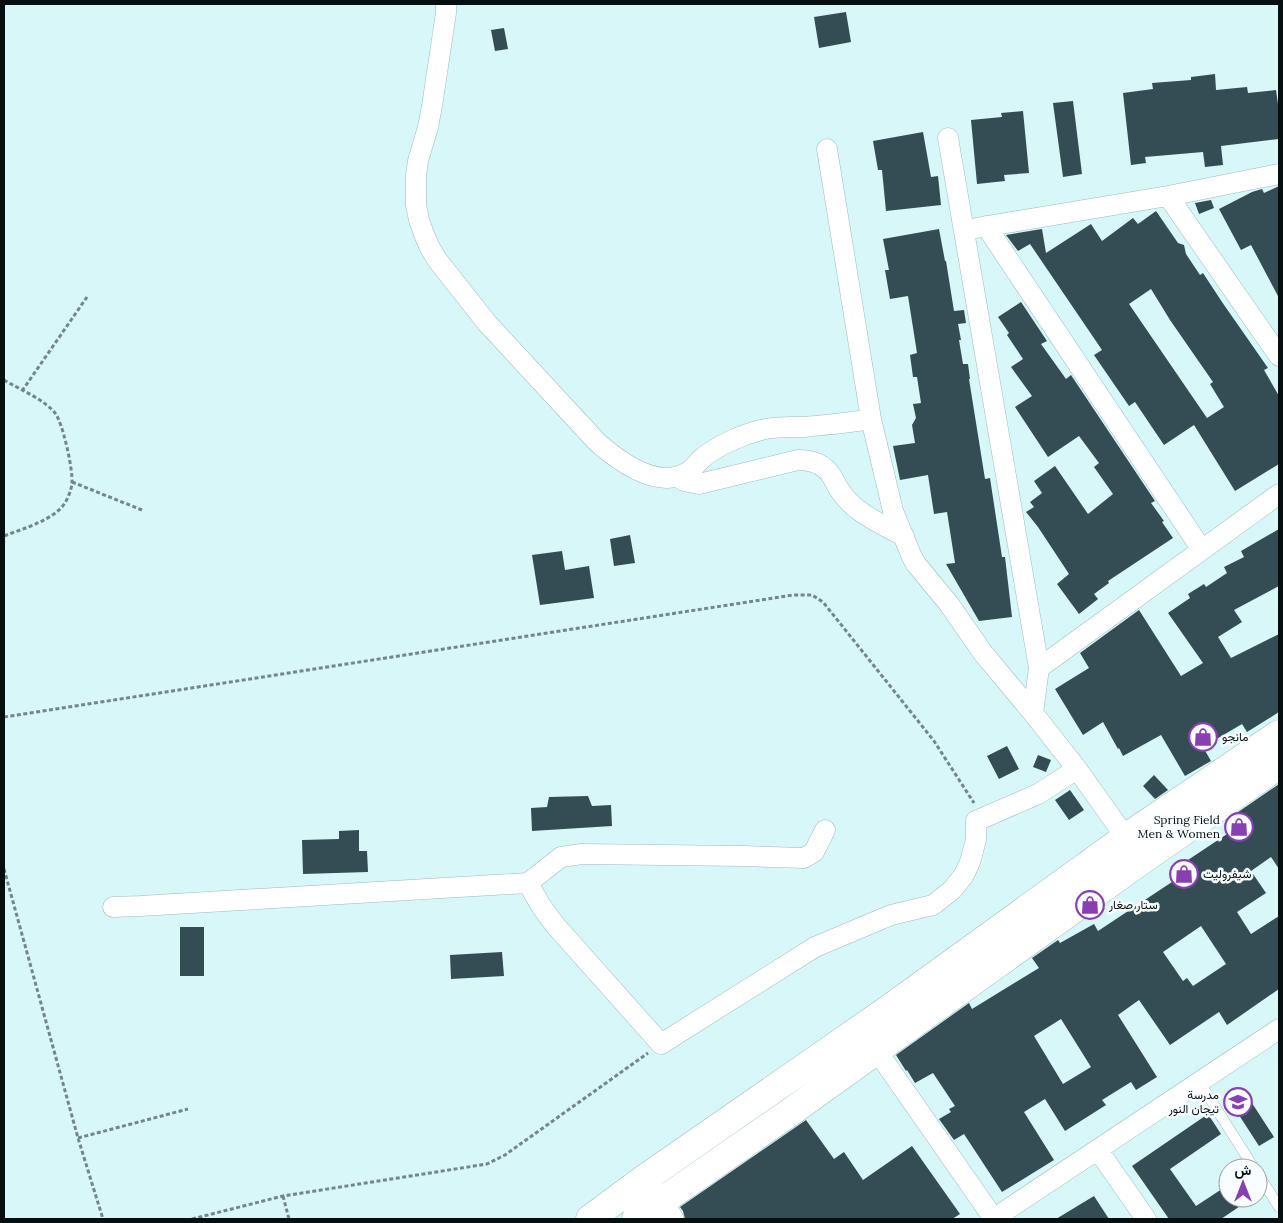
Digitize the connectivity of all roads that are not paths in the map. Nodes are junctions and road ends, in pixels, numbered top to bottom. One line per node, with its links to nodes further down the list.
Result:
1 (446, 4): 10 (street)
2 (948, 138): 7 (street)
3 (827, 149): 9 (street)
4 (1279, 174): 5 (street)
5 (1168, 196): 6 (street); 8 (street)
6 (986, 226): 7 (street); 13 (street)
7 (964, 230): 14 (street)
8 (1279, 356)
9 (870, 419): 10 (street); 12 (street)
10 (677, 476): 12 (street)
11 (1279, 494): 13 (street)
12 (904, 536): 15 (street)
13 (1202, 550): 14 (street)
14 (1039, 668): 15 (street)
15 (1033, 714): 18 (street)
16 (1279, 734): 20 (main road)
17 (1279, 765): 21 (main road)
18 (1077, 769): 20 (street); 22 (street)
19 (824, 830): 22 (street)
20 (1125, 838): 21 (street); 29 (main road)
21 (1142, 860): 25 (main road)
22 (528, 883): 23 (street)
23 (113, 907)
24 (1279, 1029): 26 (street)
25 (877, 1051): 32 (main road); 35 (street)
26 (1200, 1083): 27 (street); 28 (lane)
27 (1098, 1150): 35 (street); 36 (street)
28 (1248, 1158)
29 (644, 1179): 32 (street); 33 (main road)
30 (1268, 1190): 31 (lane)
31 (1279, 1207)
32 (666, 1210): 34 (main road)
33 (590, 1219)
34 (636, 1219)
35 (994, 1219)
36 (1146, 1219)

